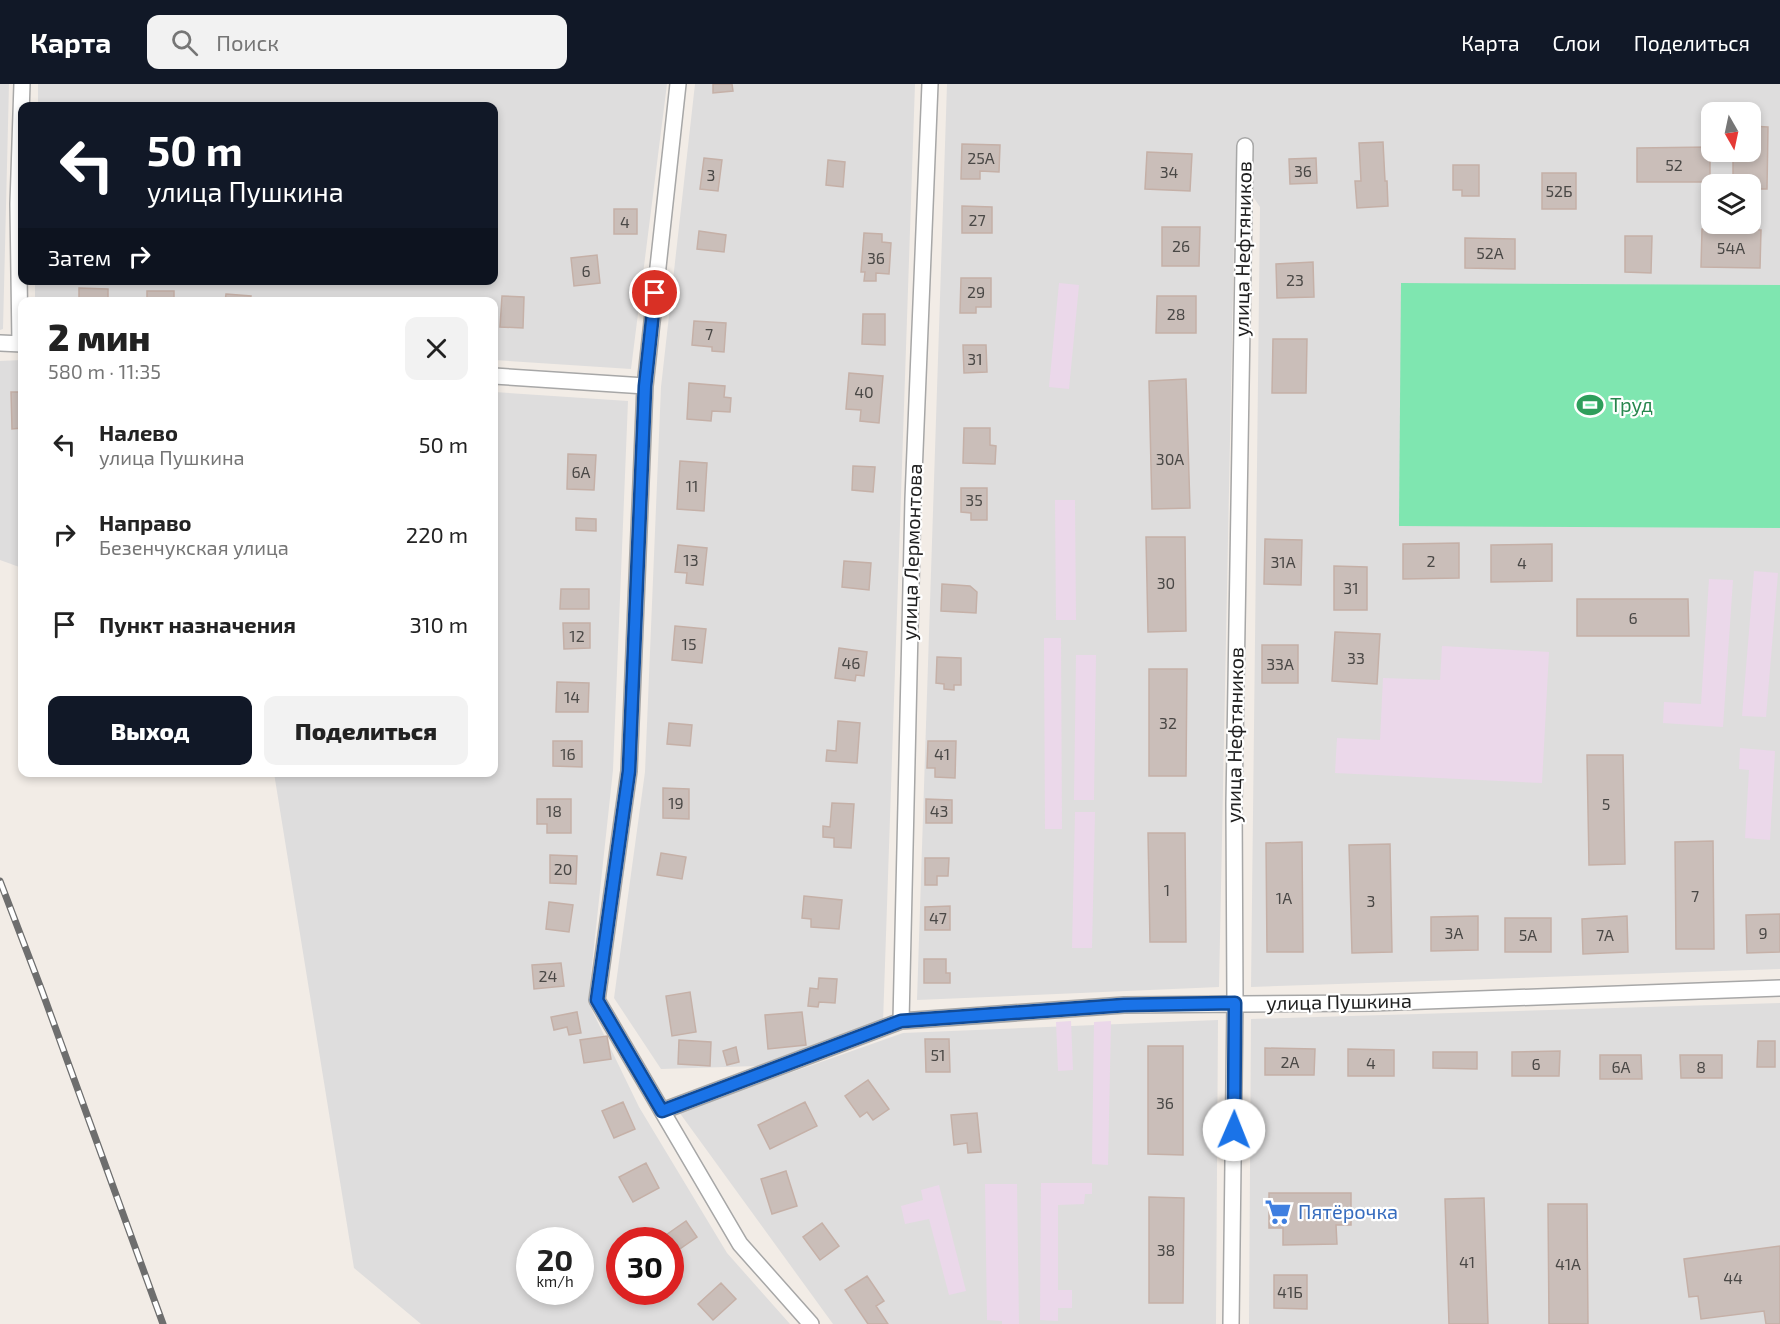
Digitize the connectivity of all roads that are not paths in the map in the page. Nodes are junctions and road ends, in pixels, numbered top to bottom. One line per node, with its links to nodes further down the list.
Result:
1 (22, 84): 4 (street)
2 (678, 84): 9 (street)
3 (930, 84): 12 (street, улица Лермонтова)
4 (21, 102)
5 (1245, 146): 11 (street, улица Нефтяников)
6 (0, 344): 7 (street)
7 (18, 344)
8 (498, 376): 9 (street)
9 (645, 386): 13 (street)
10 (1780, 988): 11 (street, улица Пушкина)
11 (1235, 1003): 12 (street, улица Пушкина); 15 (street, улица Нефтяников)
12 (901, 1021): 13 (street, улица Пушкина)
13 (662, 1111): 14 (street)
14 (811, 1324)
15 (1232, 1324)

